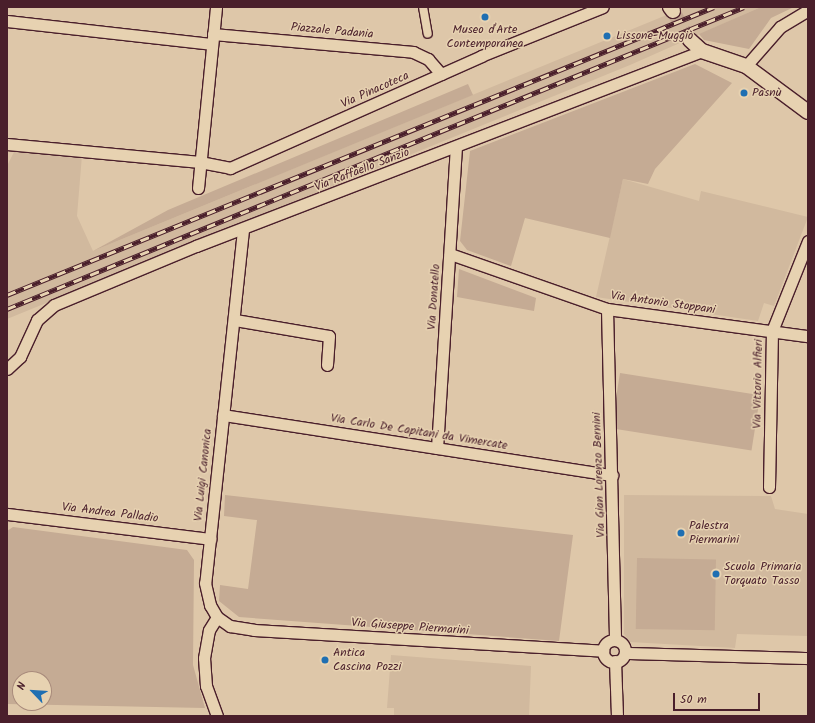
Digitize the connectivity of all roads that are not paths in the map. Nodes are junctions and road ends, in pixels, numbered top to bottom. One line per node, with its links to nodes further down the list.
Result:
1 (216, 7): 7 (street)
2 (423, 7): 6 (street)
3 (603, 7): 11 (street, Via Pinacoteca)
4 (808, 10): 10 (street)
5 (7, 21): 7 (street, Piazzale Padania)
6 (428, 34)
7 (212, 39): 11 (street, Piazzale Padania); 15 (street)
8 (690, 40): 9 (street)
9 (702, 51): 10 (street); 14 (street, Via Raffaello Sanzio)
10 (746, 66): 12 (street)
11 (441, 74): 15 (street, Via Pinacoteca)
12 (808, 112)
13 (7, 144): 15 (street, Via Pinacoteca)
14 (456, 148): 17 (street, Via Raffaello Sanzio); 19 (street, Via Donatello)
15 (200, 162): 16 (street)
16 (198, 188)
17 (243, 230): 21 (street, Via Luigi Canonica); 25 (street, Via Raffaello Sanzio)
18 (808, 241): 22 (street, Via Vittorio Alfieri)
19 (450, 254): 20 (street, Via Antonio Stoppani); 27 (street, Via Donatello)
20 (607, 309): 22 (street, Via Antonio Stoppani); 28 (street, Via Gian Lorenzo Bernini)
21 (235, 320): 24 (street); 26 (street, Via Luigi Canonica)
22 (772, 330): 23 (street, Via Antonio Stoppani); 29 (street, Via Vittorio Alfieri)
23 (808, 336)
24 (327, 365)
25 (7, 368)
26 (223, 415): 27 (street, Via Carlo De Capitani da Vimercate); 31 (street, Via Luigi Canonica)
27 (437, 448): 28 (street, Via Carlo De Capitani da Vimercate)
28 (612, 475): 33 (street, Via Gian Lorenzo Bernini)
29 (769, 487)
30 (7, 514): 31 (street, Via Andrea Palladio)
31 (210, 539): 32 (street, Via Luigi Canonica)
32 (218, 618): 34 (street, Via Giuseppe Piermarini); 38 (street)
33 (615, 640): 34 (street); 35 (street)
34 (604, 651): 37 (street)
35 (625, 653): 36 (street); 37 (street)
36 (808, 658)
37 (615, 661): 39 (street)
38 (218, 716)
39 (617, 716)

